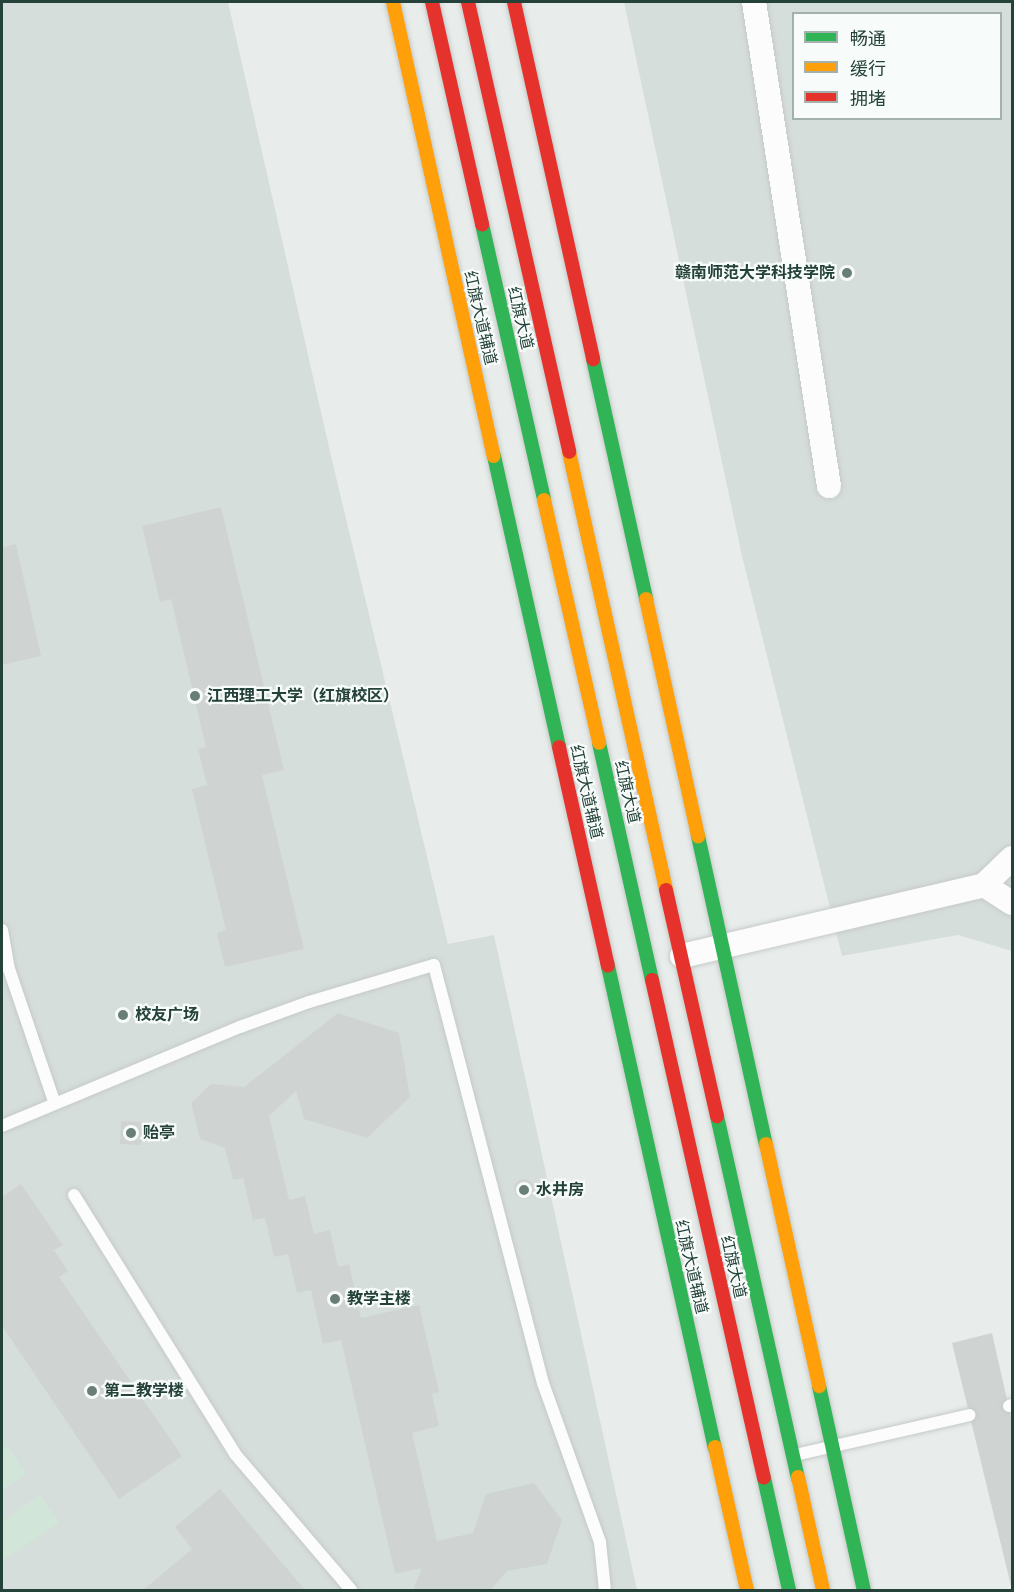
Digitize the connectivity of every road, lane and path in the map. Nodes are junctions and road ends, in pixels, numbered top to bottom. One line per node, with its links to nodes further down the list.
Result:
1 (393, 2): 22 (main road, 红旗大道辅道)
2 (432, 2): 23 (main road, 红旗大道)
3 (468, 2): 13 (main road, 红旗大道)
4 (513, 2): 12 (main road)
5 (754, 2): 6 (street)
6 (830, 486)
7 (1012, 840): 9 (street)
8 (1012, 858): 9 (street)
9 (984, 885): 10 (street); 12 (street)
10 (1012, 903)
11 (2, 930): 14 (lane)
12 (722, 947): 13 (street); 18 (main road)
13 (682, 956): 19 (main road, 红旗大道)
14 (54, 1101): 15 (lane); 21 (lane)
15 (2, 1126)
16 (74, 1195): 20 (lane)
17 (969, 1415): 18 (lane)
18 (833, 1446): 19 (lane); 25 (main road)
19 (794, 1455): 24 (main road, 红旗大道)
20 (351, 1590)
21 (605, 1590)
22 (747, 1590)
23 (789, 1590)
24 (823, 1590)
25 (864, 1590)

